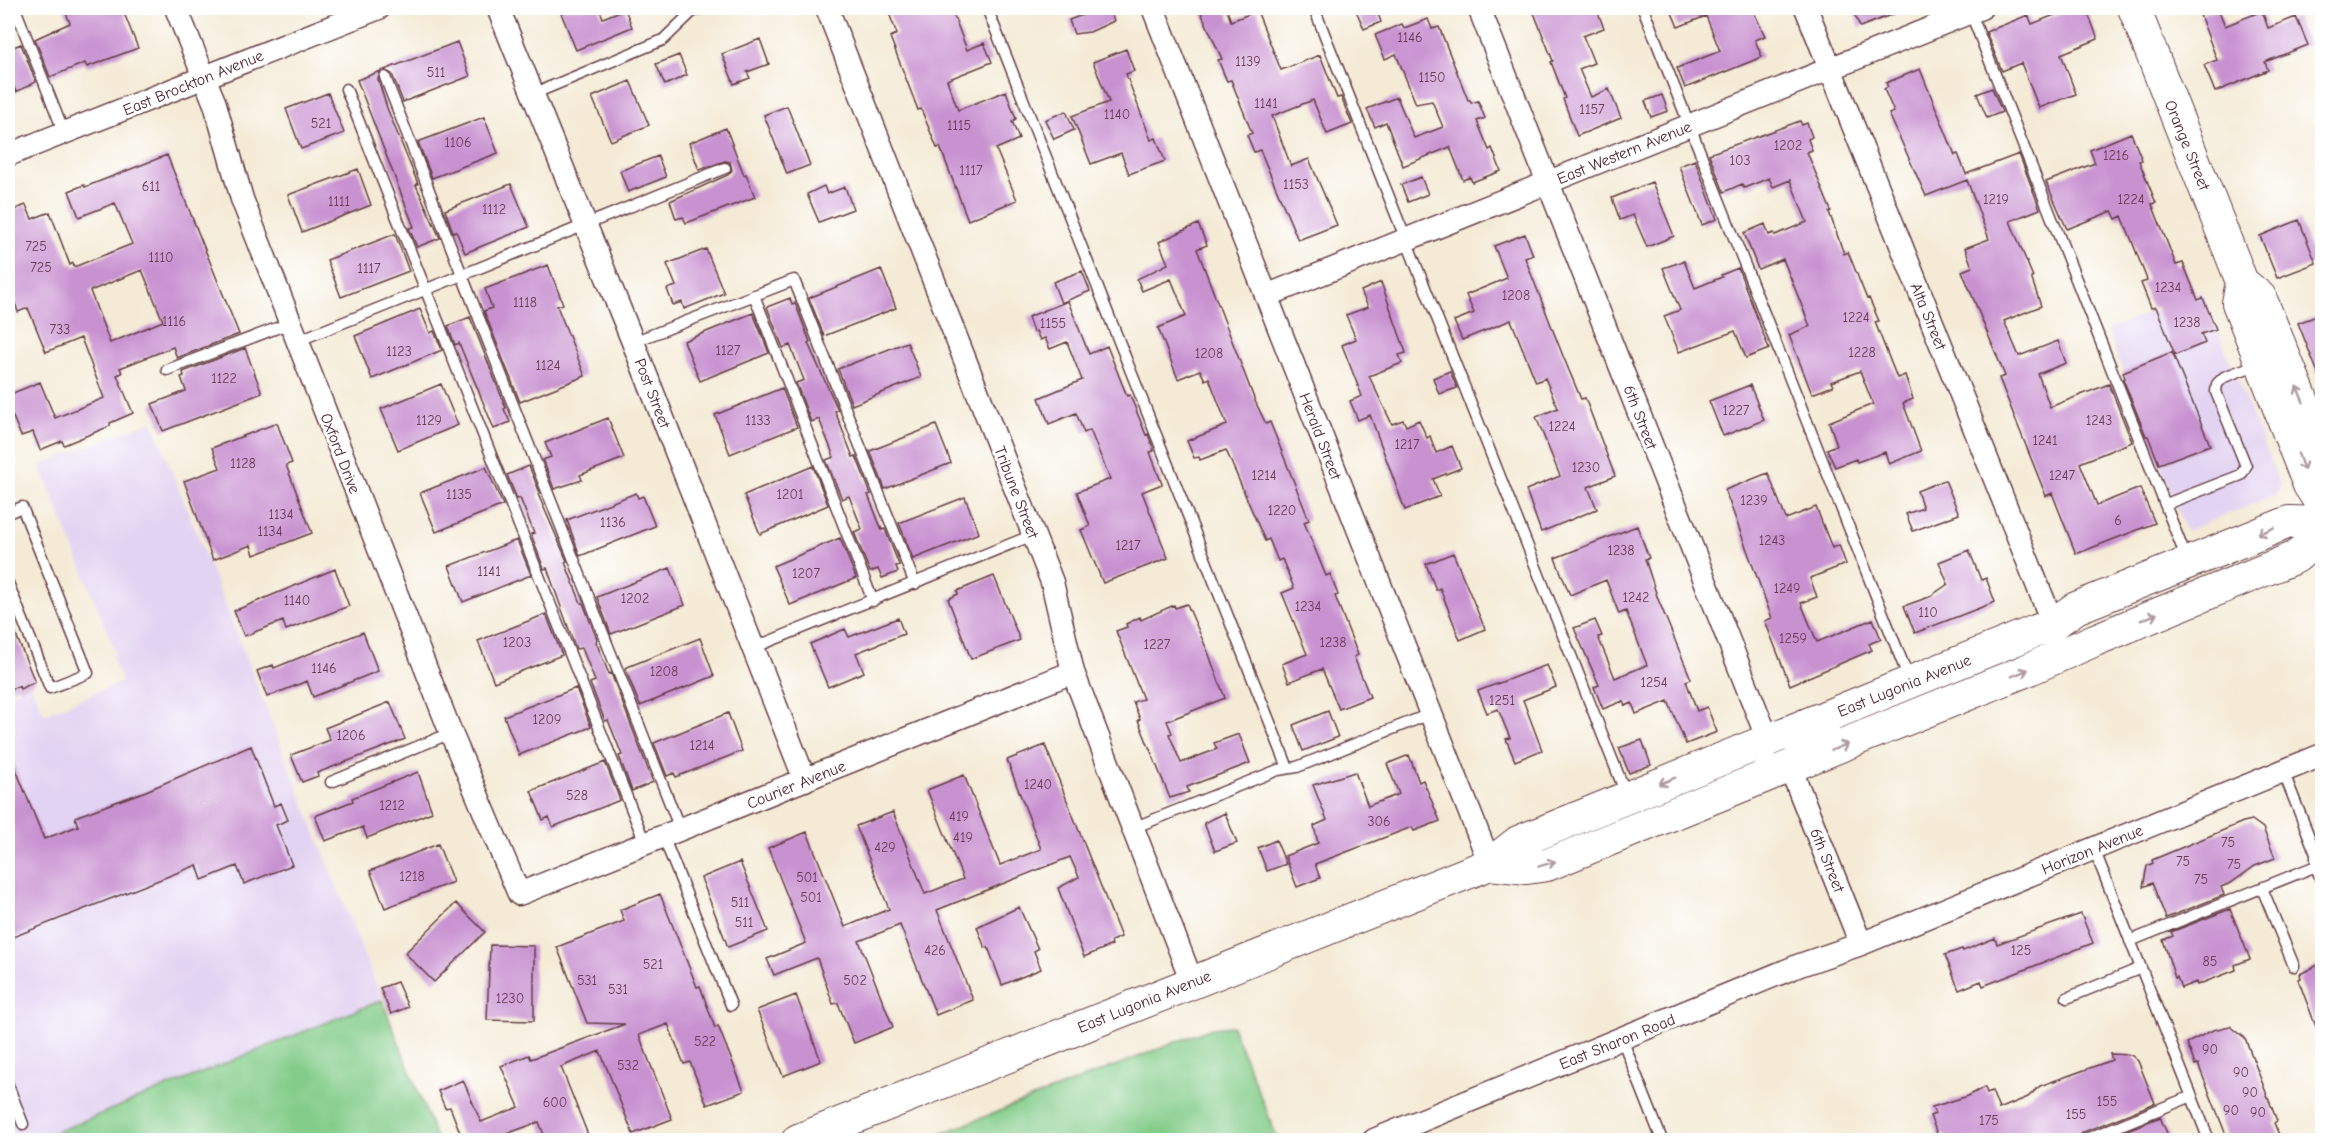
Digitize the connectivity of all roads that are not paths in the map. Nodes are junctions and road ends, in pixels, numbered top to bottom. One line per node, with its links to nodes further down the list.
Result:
1 (15, 8): 22 (lane)
2 (176, 8): 18 (street, Oxford Drive)
3 (379, 8): 15 (street, East Brockton Avenue)
4 (498, 8): 20 (street, Post Street)
5 (704, 8): 20 (lane)
6 (827, 8): 42 (street, Tribune Street)
7 (987, 8): 58 (lane)
8 (1153, 8): 32 (street, Herald Street)
9 (1314, 8): 27 (lane)
10 (1479, 8): 25 (street, 6th Street)
11 (1643, 8): 21 (lane)
12 (1806, 8): 16 (street, Alta Street)
13 (2134, 8): 29 (main road, Orange Street)
14 (1973, 9): 16 (street, East Western Avenue); 38 (lane)
15 (342, 14): 18 (street, East Brockton Avenue)
16 (1830, 69): 21 (street, East Western Avenue); 48 (street, Alta Street)
17 (385, 77): 28 (lane)
18 (205, 78): 22 (street, East Brockton Avenue); 33 (street, Oxford Drive)
19 (346, 89): 30 (lane)
20 (532, 94): 26 (street, Post Street)
21 (1690, 126): 25 (street, East Western Avenue); 51 (lane)
22 (64, 133): 23 (street, East Brockton Avenue)
23 (8, 156)
24 (725, 168): 26 (lane)
25 (1548, 182): 27 (street, East Western Avenue); 55 (street, 6th Street)
26 (585, 226): 28 (lane); 34 (street, Post Street)
27 (1406, 240): 32 (street, East Western Avenue); 62 (lane)
28 (462, 275): 30 (lane); 65 (lane)
29 (2242, 282): 35 (main road, Orange Street); 37 (main road, Orange Street, one-way to 29)
30 (426, 291): 33 (lane); 65 (lane)
31 (754, 295): 34 (lane); 46 (lane); 47 (lane)
32 (1266, 296): 53 (street, Herald Street)
33 (294, 332): 36 (lane); 54 (street, Oxford Drive)
34 (633, 342): 49 (street, Post Street)
35 (2261, 363): 38 (lane); 39 (main road, Orange Street, one-way to 39)
36 (167, 370)
37 (2322, 448)
38 (2166, 504): 44 (lane)
39 (2322, 505)
40 (8, 513): 45 (lane)
41 (2322, 523): 44 (main road, East Lugonia Avenue, one-way to 44)
42 (1033, 535): 46 (lane); 50 (street, Tribune Street)
43 (2322, 535): 57 (main road, East Lugonia Avenue, one-way to 43)
44 (2188, 563): 48 (main road, East Lugonia Avenue)
45 (8, 583)
46 (915, 584): 47 (lane)
47 (873, 601): 49 (lane)
48 (2053, 624): 51 (main road, East Lugonia Avenue)
49 (753, 648): 60 (street, Post Street)
50 (1073, 672): 60 (street, Courier Avenue); 64 (street, Tribune Street)
51 (1910, 682): 52 (main road, East Lugonia Avenue)
52 (1858, 704): 55 (main road, East Lugonia Avenue); 57 (street)
53 (1430, 714): 58 (lane); 67 (street, Herald Street)
54 (451, 733): 61 (lane); 71 (street, Oxford Drive)
55 (1768, 740): 62 (main road, East Lugonia Avenue, one-way to 62); 63 (street)
56 (2322, 755): 59 (street, Horizon Avenue)
57 (1790, 767): 63 (main road, East Lugonia Avenue); 73 (street, 6th Street)
58 (1288, 768): 64 (lane)
59 (2283, 771): 66 (street, Horizon Avenue); 68 (lane)
60 (805, 780): 65 (street, Courier Avenue)
61 (331, 782)
62 (1627, 797): 67 (main road, East Lugonia Avenue)
63 (1707, 800): 67 (main road, East Lugonia Avenue, one-way to 63)
64 (1133, 828): 76 (street, Tribune Street)
65 (663, 836): 71 (street, Courier Avenue); 78 (lane)
66 (2094, 849): 72 (lane); 73 (street, Horizon Avenue)
67 (1490, 864): 76 (main road, East Lugonia Avenue)
68 (2316, 866): 69 (lane); 70 (lane)
69 (2322, 883)
70 (2262, 888): 72 (lane); 74 (lane)
71 (519, 894)
72 (2130, 941): 75 (lane)
73 (1861, 944): 79 (street, East Sharon Road)
74 (2294, 966)
75 (2141, 968): 77 (lane); 81 (lane)
76 (1192, 982): 84 (main road, East Lugonia Avenue)
77 (2067, 998)
78 (731, 1005)
79 (1622, 1039): 85 (street, East Sharon Road); 86 (lane)
80 (8, 1085): 82 (lane)
81 (2192, 1096): 87 (lane); 88 (lane)
82 (12, 1111): 83 (lane)
83 (23, 1124)
84 (798, 1140)
85 (1374, 1140)
86 (1662, 1140)
87 (2084, 1140)
88 (2209, 1140)

